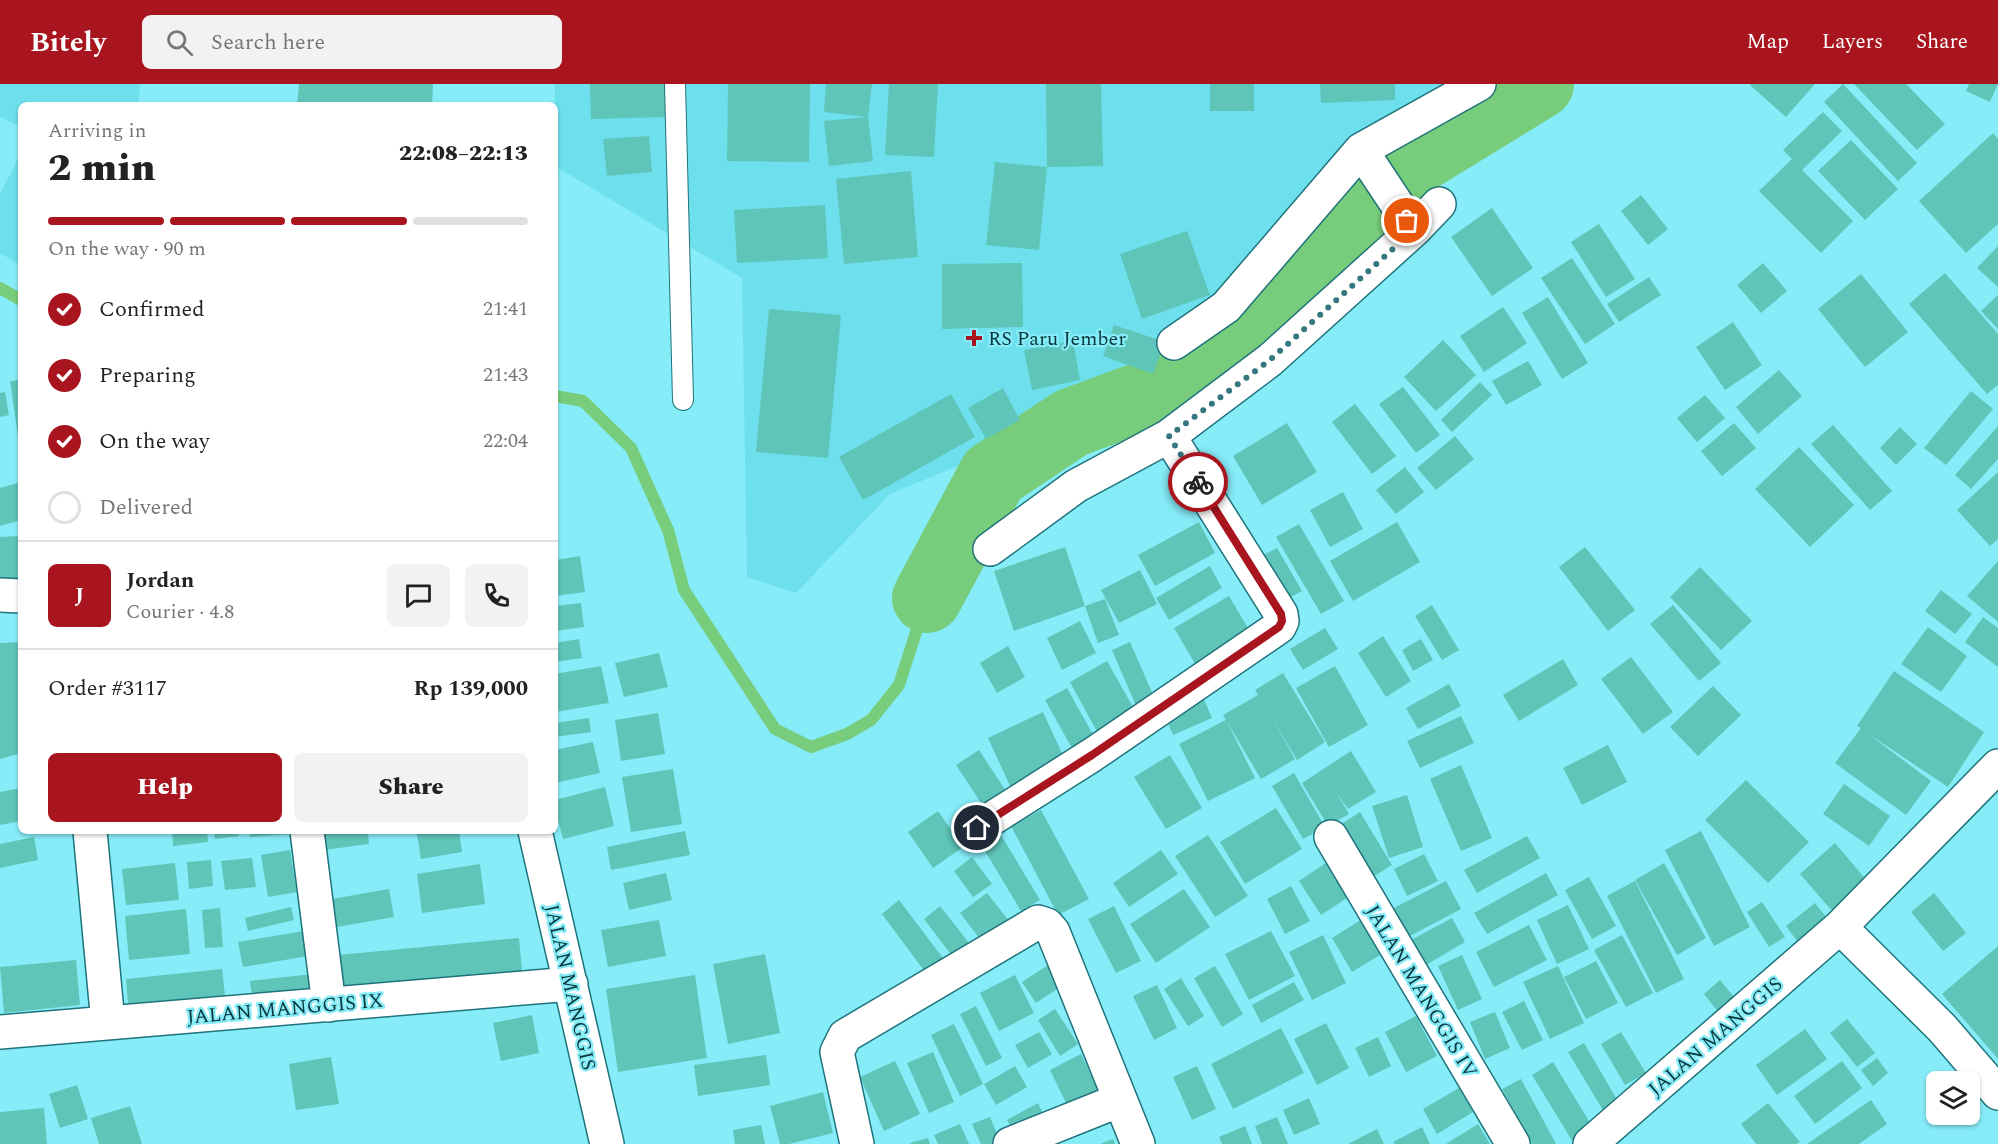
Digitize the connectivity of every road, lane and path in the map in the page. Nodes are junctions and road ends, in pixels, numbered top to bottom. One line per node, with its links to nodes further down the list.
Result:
1 (675, 84): 7 (lane)
2 (1479, 84): 3 (street)
3 (1366, 157): 5 (street); 6 (street)
4 (1439, 204): 5 (street)
5 (1410, 225): 8 (street)
6 (1174, 343)
7 (683, 400)
8 (1169, 436): 9 (street); 13 (street)
9 (990, 549)
10 (0, 595): 11 (street)
11 (18, 596)
12 (1998, 766): 18 (street, JALAN MANGGIS)
13 (977, 828)
14 (90, 834): 21 (street)
15 (307, 834): 20 (street)
16 (536, 834): 19 (street, JALAN MANGGIS)
17 (1331, 837): 29 (street, JALAN MANGGIS IV)
18 (1840, 927): 23 (street); 30 (street, JALAN MANGGIS)
19 (571, 984): 20 (street, JALAN MANGGIS IX); 25 (street, JALAN MANGGIS)
20 (329, 1005): 21 (street, JALAN MANGGIS IX)
21 (108, 1023): 22 (street, JALAN MANGGIS IX)
22 (0, 1032)
23 (1998, 1093)
24 (1120, 1100): 26 (street); 27 (street); 28 (street)
25 (607, 1144)
26 (857, 1144)
27 (1010, 1144)
28 (1138, 1144)
29 (1513, 1144)
30 (1590, 1144)

